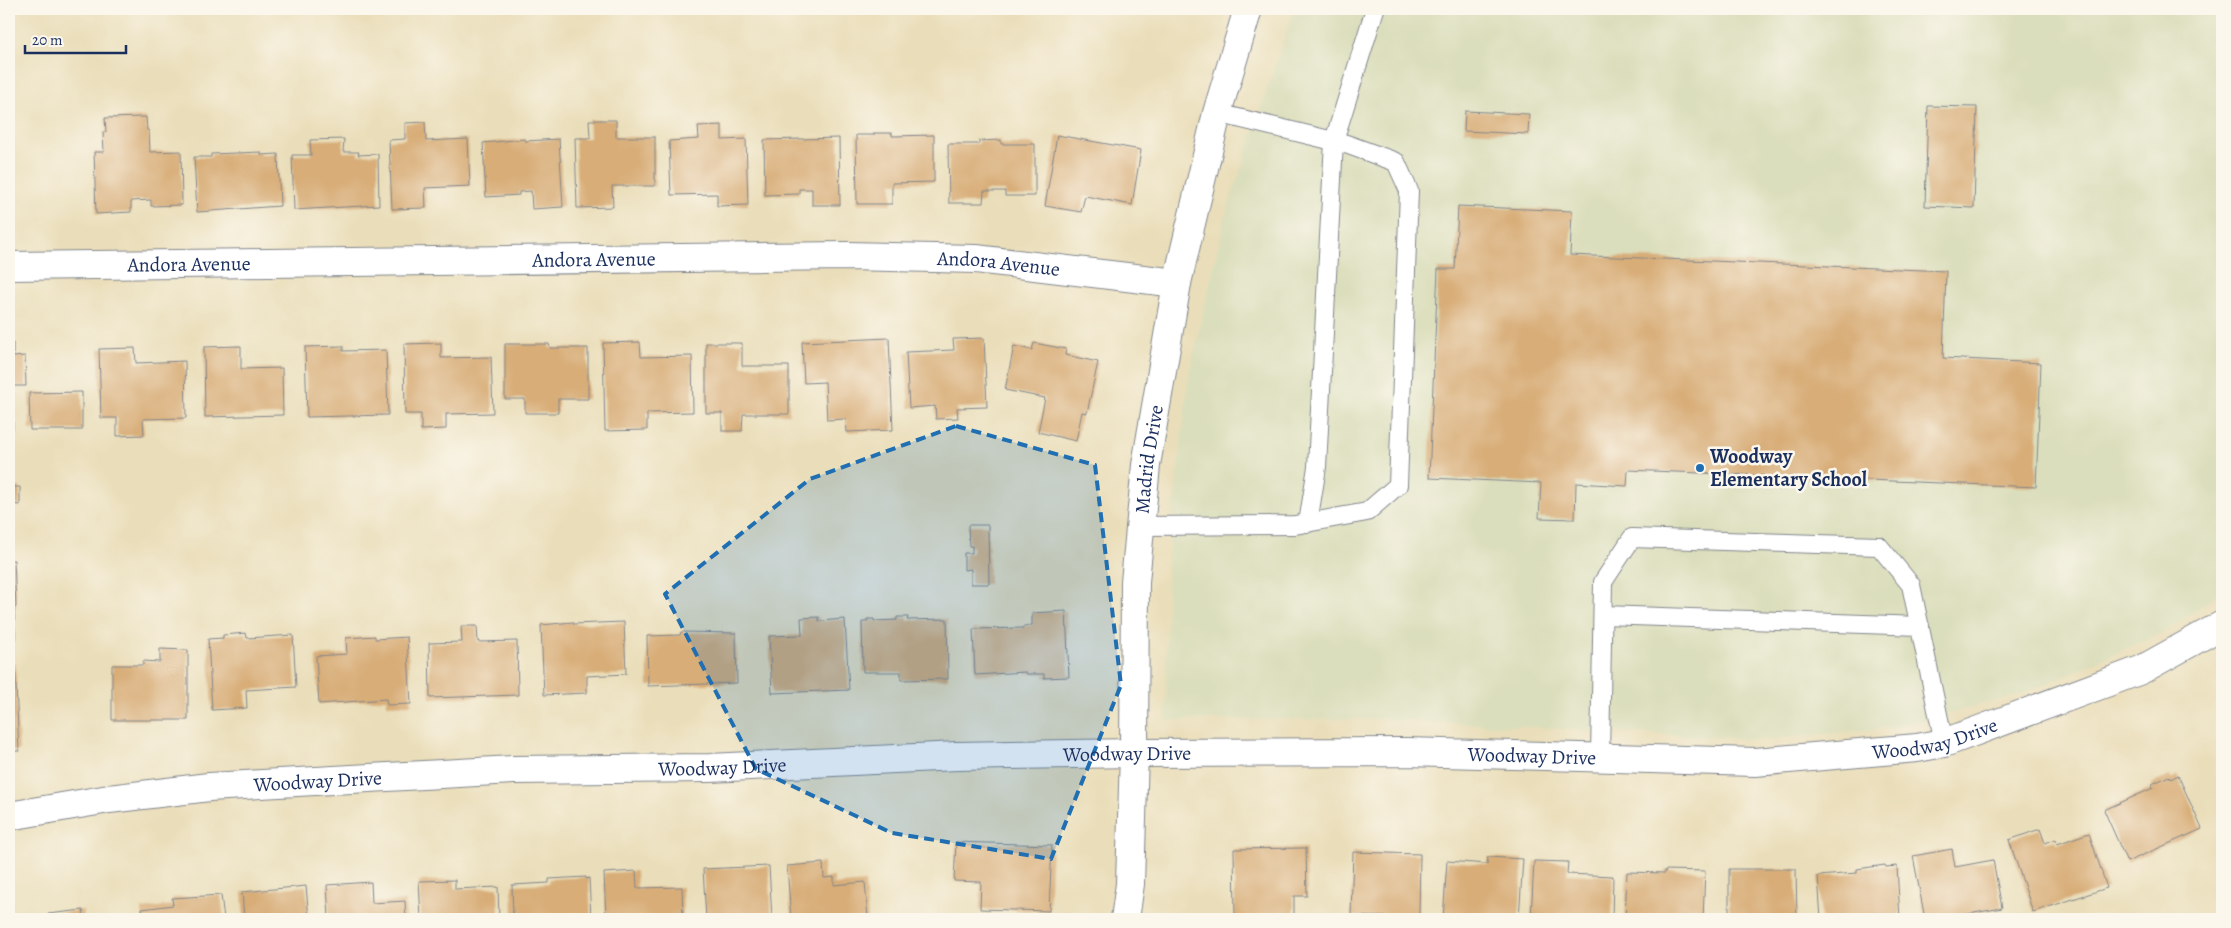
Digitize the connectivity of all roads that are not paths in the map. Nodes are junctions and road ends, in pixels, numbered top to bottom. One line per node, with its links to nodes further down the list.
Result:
1 (1248, 9): 3 (street, Madrid Drive)
2 (1375, 9): 4 (lane)
3 (1217, 113): 4 (lane); 6 (street, Madrid Drive)
4 (1334, 141): 7 (lane); 7 (lane)
5 (9, 266): 6 (street, Andora Avenue)
6 (1177, 283): 8 (street, Madrid Drive)
7 (1308, 523): 8 (lane)
8 (1140, 526): 13 (street, Madrid Drive)
9 (1603, 615): 11 (lane); 11 (lane); 14 (lane)
10 (2222, 625): 12 (street, Woodway Drive)
11 (1920, 626): 12 (lane)
12 (1944, 743): 14 (street, Woodway Drive)
13 (1134, 752): 14 (street, Woodway Drive); 15 (street, Woodway Drive); 16 (street, Madrid Drive)
14 (1600, 758)
15 (9, 816)
16 (1125, 919)

